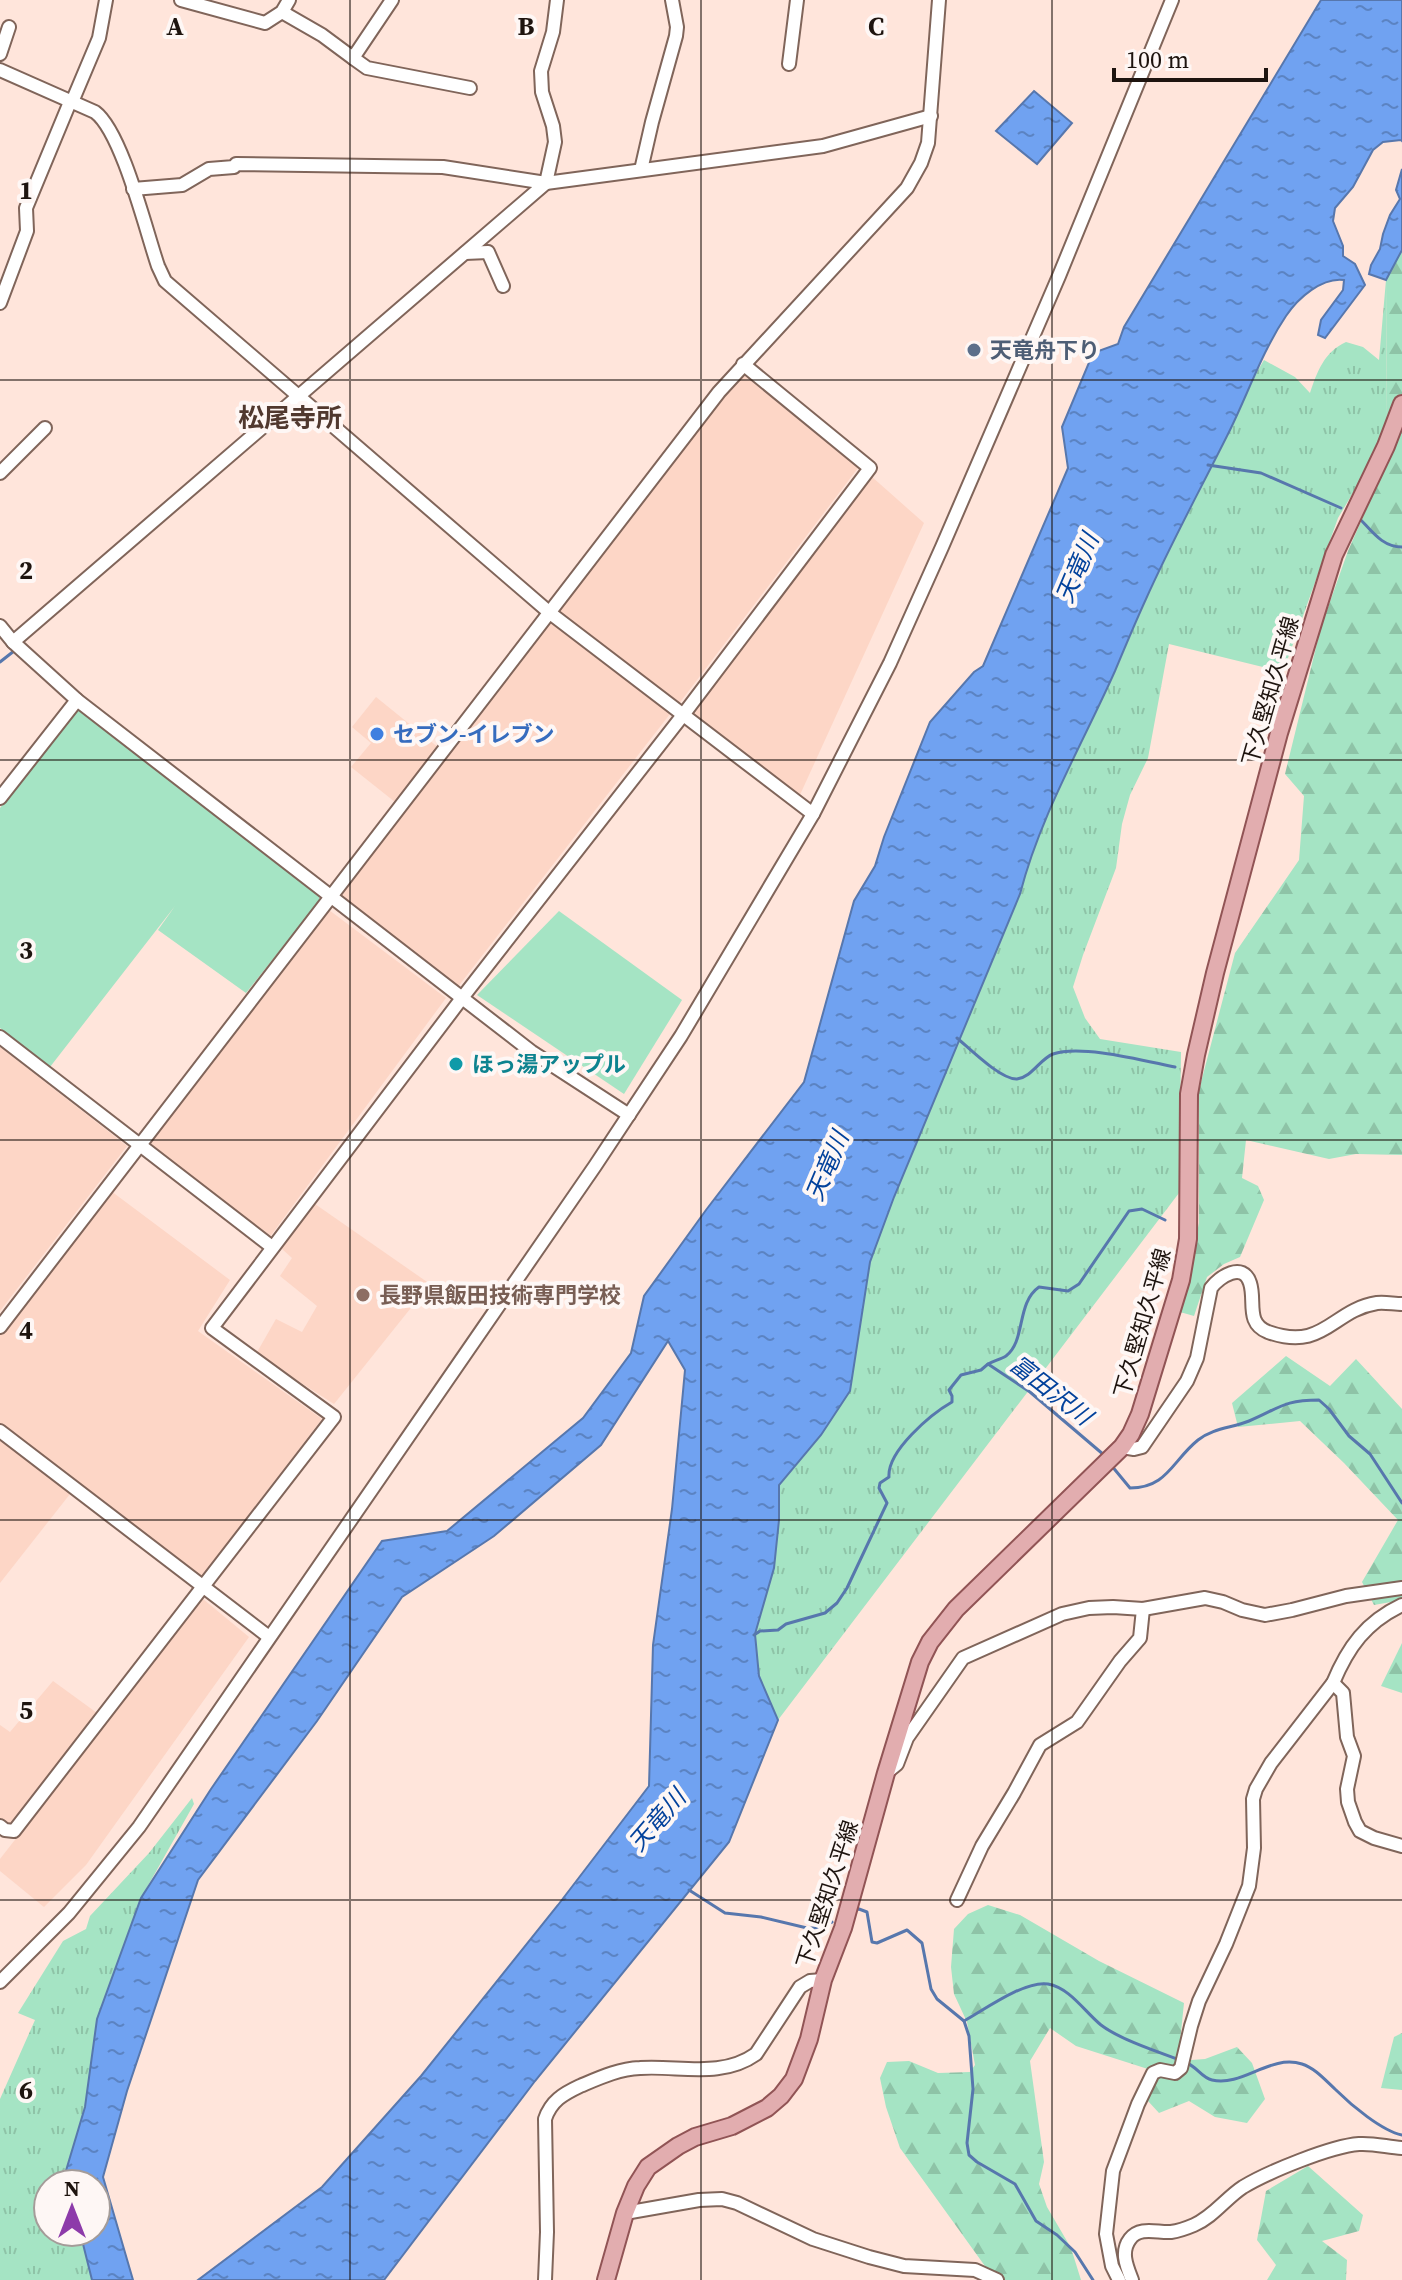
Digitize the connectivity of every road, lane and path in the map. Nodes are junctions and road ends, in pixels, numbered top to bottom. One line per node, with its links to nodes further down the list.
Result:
1 (106, 0): 17 (street)
2 (181, 0): 10 (street)
3 (289, 0): 10 (street)
4 (392, 0): 13 (street)
5 (557, 0): 20 (street)
6 (672, 0): 19 (street)
7 (797, 0): 14 (street)
8 (939, 0): 18 (street)
9 (1172, 0): 37 (street)
10 (282, 12): 13 (street)
11 (9, 27): 12 (street)
12 (0, 54)
13 (353, 58): 16 (street)
14 (789, 64)
15 (0, 70): 17 (street)
16 (470, 88)
17 (71, 102): 21 (street); 24 (street)
18 (931, 116): 19 (street); 25 (street)
19 (641, 170): 20 (street)
20 (546, 183): 21 (street); 22 (street)
21 (133, 189): 26 (street)
22 (465, 253): 23 (street); 26 (street)
23 (503, 286)
24 (0, 303)
25 (743, 364): 30 (street); 35 (street)
26 (300, 396): 30 (street); 32 (street)
27 (1402, 404): 47 (main road, 下久堅知久平線)
28 (45, 428): 29 (street)
29 (0, 473)
30 (550, 613): 35 (street); 38 (street)
31 (0, 626): 32 (street)
32 (12, 641): 33 (street); 34 (street)
33 (0, 650)
34 (77, 700): 36 (street); 38 (street)
35 (683, 715): 37 (street); 39 (street)
36 (0, 798)
37 (813, 814): 41 (street)
38 (331, 895): 39 (street); 42 (street)
39 (462, 998): 41 (street); 43 (street)
40 (0, 1037): 42 (street)
41 (629, 1115): 52 (street)
42 (139, 1145): 43 (street); 45 (street)
43 (272, 1247): 48 (street)
44 (1402, 1304): 47 (street)
45 (0, 1327)
46 (0, 1431): 48 (street)
47 (1118, 1450): 54 (main road, 下久堅知久平線)
48 (202, 1587): 52 (street); 55 (street)
49 (1402, 1588): 51 (street)
50 (1402, 1605): 53 (street)
51 (1143, 1609): 54 (street); 57 (street)
52 (269, 1637): 59 (street)
53 (1333, 1683): 56 (street); 65 (street)
54 (886, 1773): 58 (main road, 下久堅知久平線)
55 (0, 1826)
56 (1402, 1846)
57 (957, 1900)
58 (823, 1980): 61 (main road, 下久堅知久平線); 62 (street)
59 (0, 1982)
60 (1402, 2148): 66 (street)
61 (625, 2213): 63 (main road, 下久堅知久平線); 64 (street)
62 (545, 2280)
63 (606, 2280)
64 (997, 2280)
65 (1119, 2280)
66 (1132, 2280)

